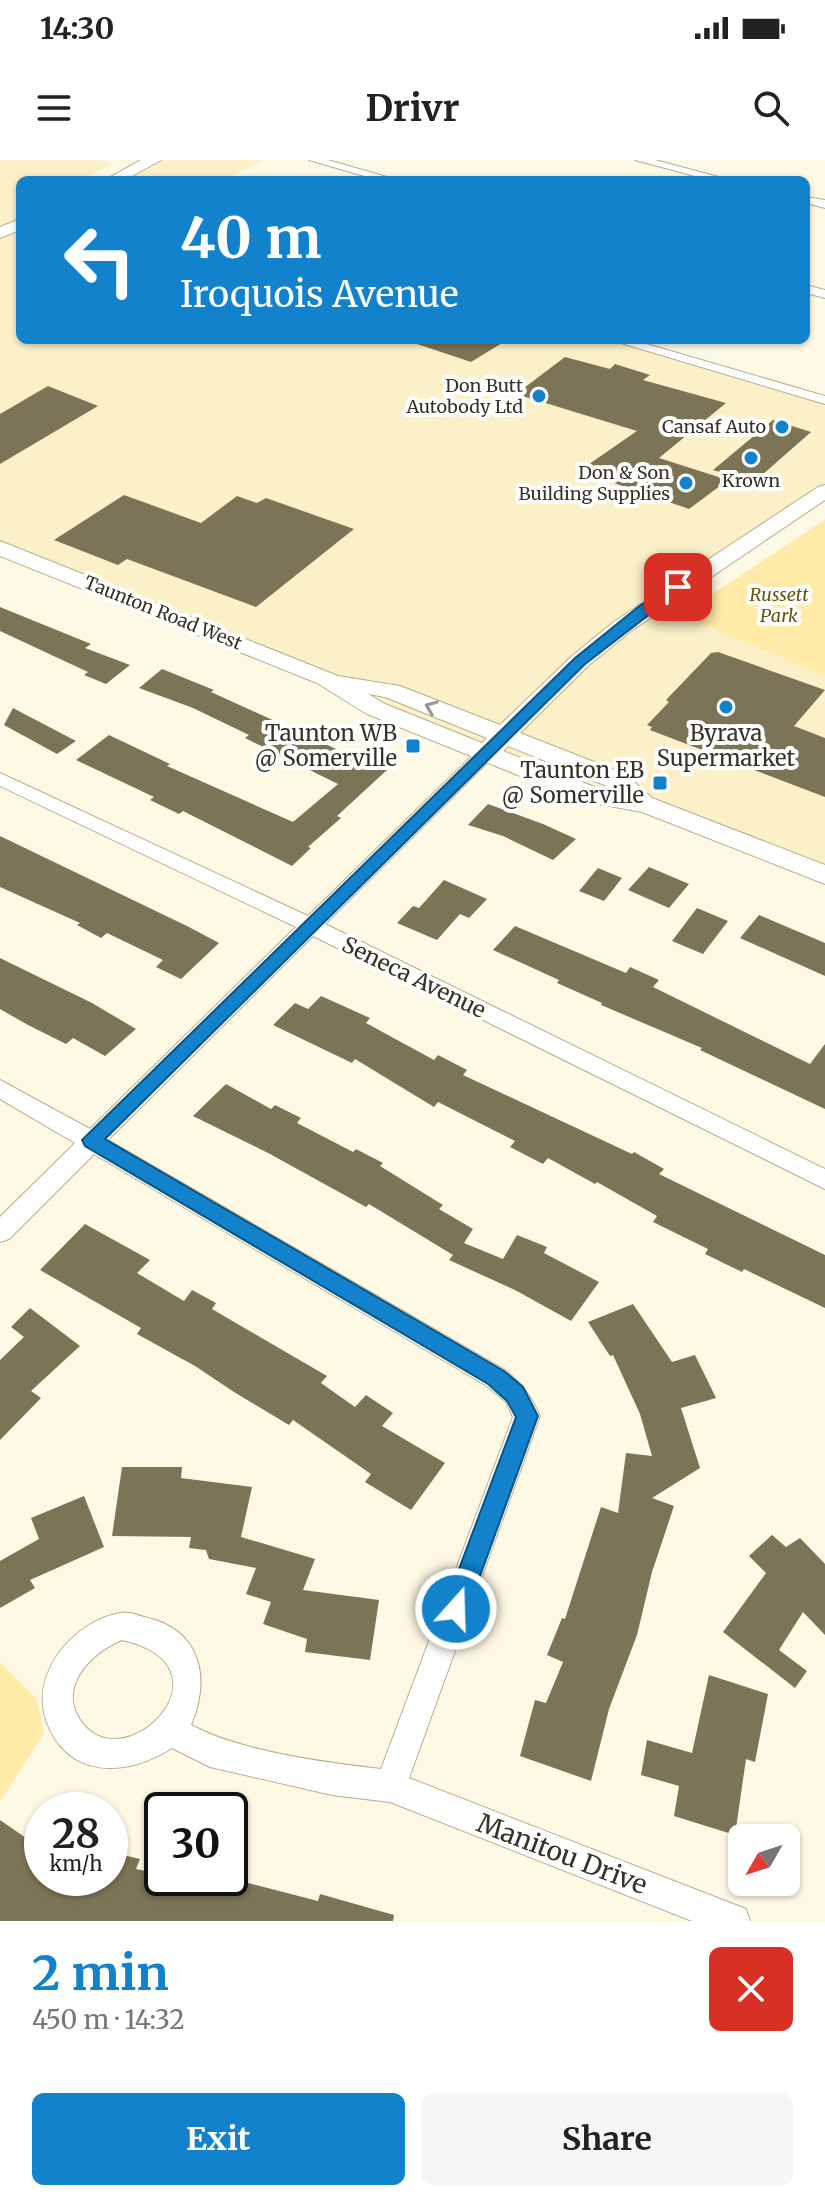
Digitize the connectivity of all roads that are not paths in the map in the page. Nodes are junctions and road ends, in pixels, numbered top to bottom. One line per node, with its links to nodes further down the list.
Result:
1 (153, 160): 4 (main road)
2 (315, 160): 5 (street)
3 (641, 160): 6 (street)
4 (121, 176)
5 (376, 176)
6 (707, 176)
7 (632, 344): 8 (street)
8 (825, 400)
9 (825, 491): 11 (main road)
10 (0, 548): 11 (main road, Taunton Road West)
11 (495, 744): 13 (main road, Taunton Road West); 14 (street)
12 (0, 779): 14 (street, Seneca Avenue)
13 (825, 875)
14 (309, 925): 16 (street); 17 (street, Seneca Avenue)
15 (0, 1088): 16 (street)
16 (91, 1140): 18 (street); 20 (street)
17 (825, 1180)
18 (0, 1232)
19 (171, 1731): 19 (street); 20 (street, Manitou Drive)
20 (390, 1786): 21 (street, Manitou Drive)
21 (734, 1921)

